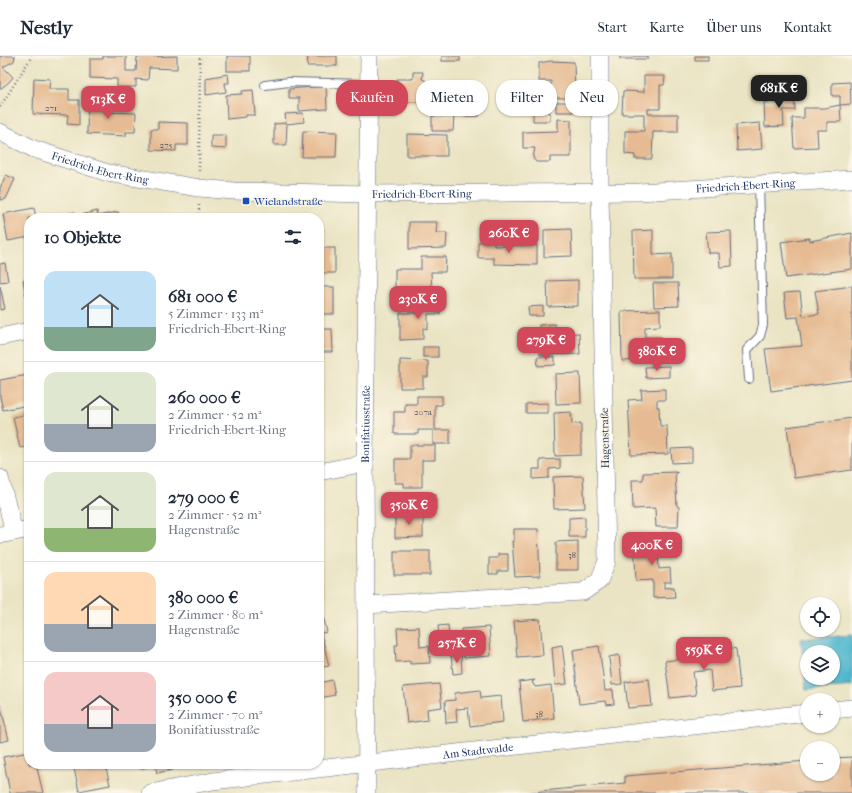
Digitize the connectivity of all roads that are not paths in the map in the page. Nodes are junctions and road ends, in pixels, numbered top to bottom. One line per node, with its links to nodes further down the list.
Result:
1 (369, 56): 3 (street, Bonifatiusstraße)
2 (600, 56): 10 (street, Hagenstraße)
3 (369, 80)
4 (336, 83): 5 (lane)
5 (265, 85)
6 (369, 116): 11 (street, Bonifatiusstraße)
7 (0, 132): 11 (street, Friedrich-Ebert-Ring)
8 (852, 179): 9 (street, Friedrich-Ebert-Ring)
9 (759, 185): 10 (street, Friedrich-Ebert-Ring); 14 (lane)
10 (600, 192): 11 (street, Friedrich-Ebert-Ring); 19 (street, Hagenstraße)
11 (368, 194): 15 (street, Bonifatiusstraße)
12 (24, 332): 13 (street)
13 (0, 337)
14 (749, 379)
15 (365, 463): 16 (street); 19 (street, Bonifatiusstraße)
16 (324, 471)
17 (0, 478): 18 (street)
18 (14, 532)
19 (366, 605): 23 (street, Bonifatiusstraße)
20 (852, 708): 21 (street)
21 (840, 709)
22 (800, 714): 23 (street, Am Stadtwalde)
23 (366, 763): 24 (street, Am Stadtwalde); 27 (street, Bonifatiusstraße)
24 (324, 768)
25 (315, 769): 26 (street, Am Stadtwalde)
26 (155, 793)
27 (367, 793)

